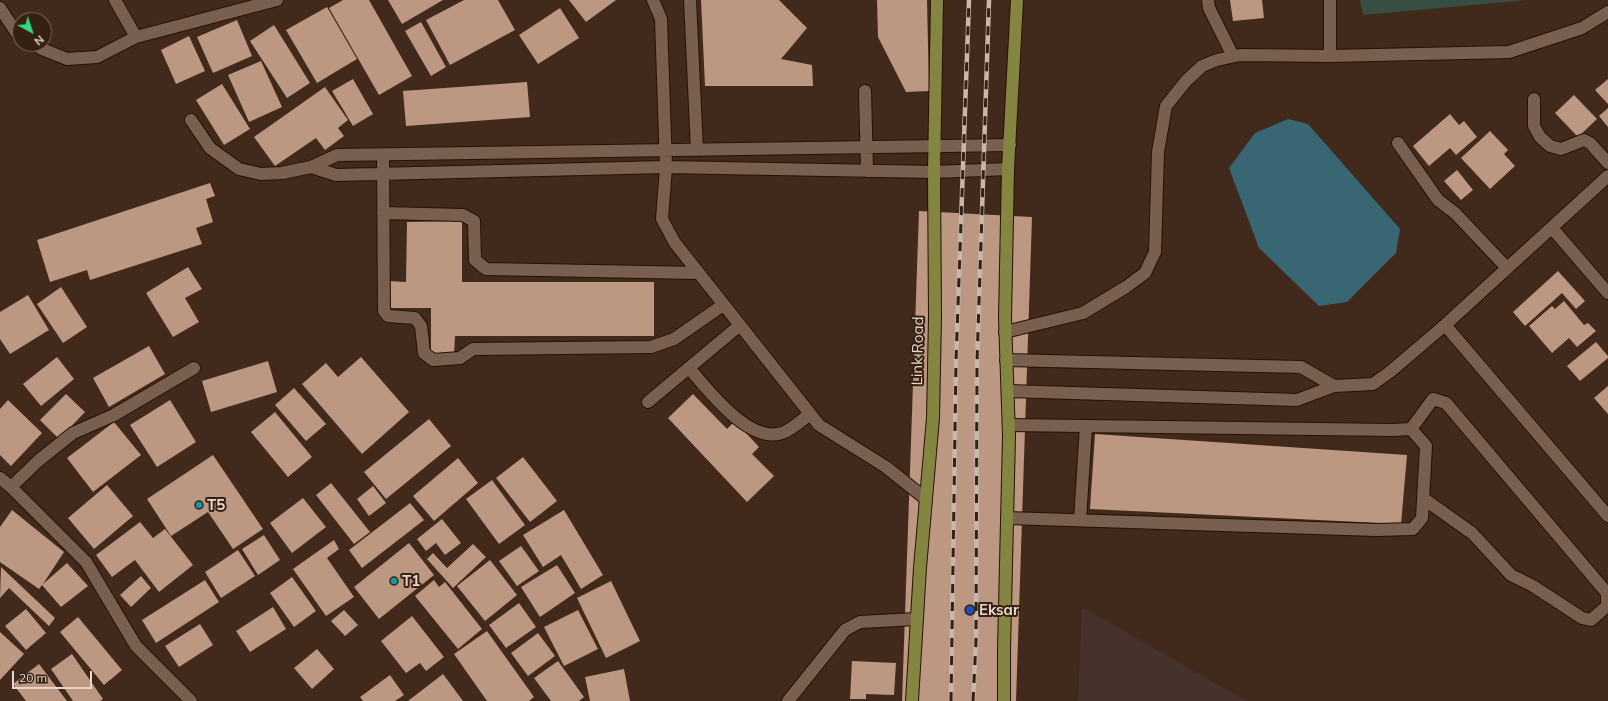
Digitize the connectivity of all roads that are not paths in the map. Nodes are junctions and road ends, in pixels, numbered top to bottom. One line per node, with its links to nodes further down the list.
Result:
1 (115, 0): 12 (street)
2 (277, 0): 12 (street)
3 (653, 0): 23 (street)
4 (690, 0): 24 (street)
5 (937, 0): 21 (main road, Link Road)
6 (1017, 0): 20 (main road)
7 (1208, 0): 14 (street)
8 (1330, 0): 15 (street)
9 (0, 8): 11 (street)
10 (1608, 12): 15 (street)
11 (12, 26)
12 (136, 36): 13 (street)
13 (50, 52)
14 (1233, 56): 15 (street); 44 (street)
15 (1330, 56)
16 (865, 91): 22 (street)
17 (1534, 99): 27 (street)
18 (191, 120): 28 (street)
19 (1398, 143): 38 (street)
20 (1010, 145): 21 (street); 30 (main road)
21 (934, 146): 22 (street); 33 (main road, Link Road)
22 (866, 148): 24 (street); 32 (street)
23 (665, 150): 24 (street); 25 (street); 29 (street)
24 (697, 150)
25 (505, 153): 26 (street); 31 (street)
26 (383, 155): 28 (street); 34 (street)
27 (1608, 163)
28 (311, 167): 34 (street)
29 (666, 167): 31 (street); 32 (street); 39 (street)
30 (1008, 169): 33 (street); 44 (main road)
31 (505, 171): 34 (street)
32 (867, 171): 33 (street)
33 (934, 172): 57 (main road, Link Road)
34 (382, 173): 36 (street)
35 (1608, 176): 37 (street)
36 (383, 213): 39 (street); 41 (street)
37 (1552, 228): 38 (street); 40 (street)
38 (1507, 268): 43 (street)
39 (698, 273): 41 (street)
40 (1608, 293)
41 (723, 305): 42 (street)
42 (740, 325): 47 (street); 51 (street)
43 (1445, 325): 48 (street); 59 (street)
44 (1005, 332): 45 (main road)
45 (1006, 360): 48 (street); 49 (main road)
46 (194, 368): 56 (street)
47 (688, 368): 50 (street); 51 (street)
48 (1334, 386): 49 (street)
49 (1008, 391): 52 (main road)
50 (648, 402)
51 (810, 414): 57 (street)
52 (1009, 425): 53 (street); 60 (main road)
53 (1086, 426): 54 (street); 61 (street)
54 (1411, 429): 58 (street); 58 (street)
55 (0, 478): 56 (street)
56 (11, 487): 63 (street)
57 (926, 499): 62 (main road, Link Road)
58 (1424, 499): 61 (street)
59 (1608, 516)
60 (1007, 518): 61 (street); 66 (main road)
61 (1080, 520)
62 (916, 619): 64 (street); 65 (main road, Link Road)
63 (191, 701)
64 (788, 701)
65 (912, 701)
66 (1004, 701)

